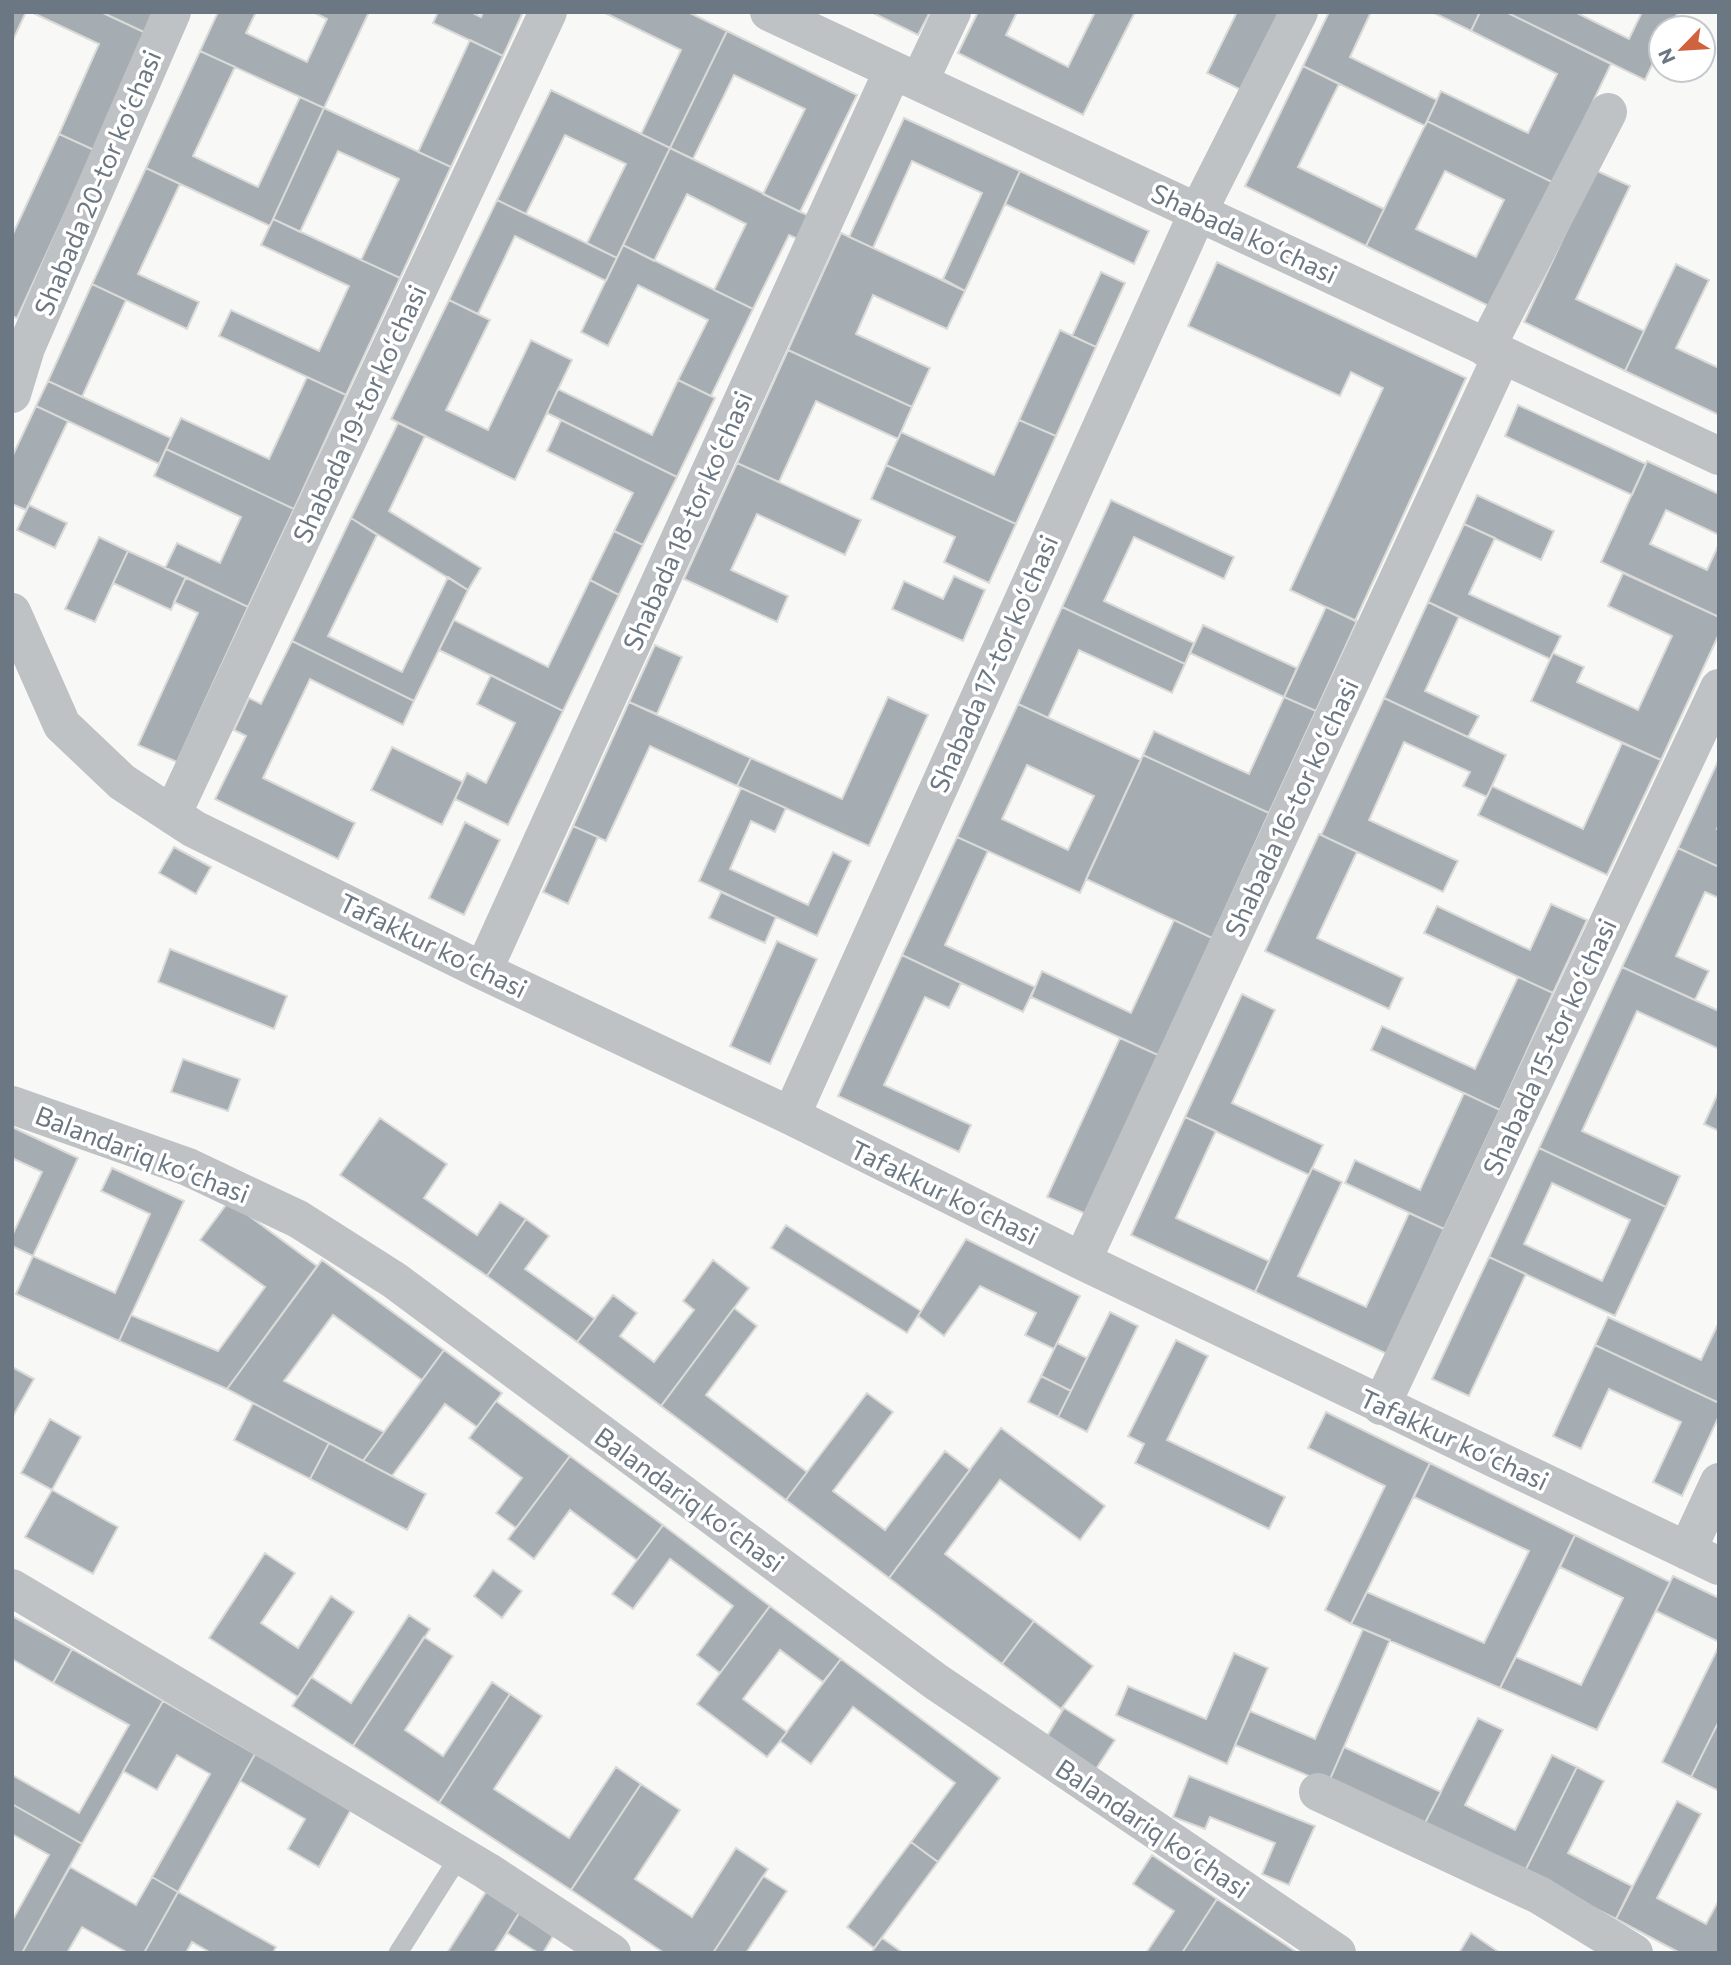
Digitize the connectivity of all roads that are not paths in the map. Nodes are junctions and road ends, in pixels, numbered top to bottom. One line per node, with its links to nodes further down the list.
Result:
1 (172, 12): 10 (street, Shabada 20-tor koʻchasi)
2 (548, 12): 14 (street, Shabada 19-tor koʻchasi)
3 (769, 12): 6 (street, Shabada koʻchasi)
4 (952, 12): 6 (street, Shabada 18-tor koʻchasi)
5 (1299, 12): 8 (street, Shabada 17-tor koʻchasi)
6 (906, 76): 8 (street, Shabada koʻchasi); 15 (street, Shabada 18-tor koʻchasi)
7 (1608, 112): 9 (street, Shabada 16-tor koʻchasi)
8 (1198, 212): 9 (street, Shabada koʻchasi); 17 (street, Shabada 17-tor koʻchasi)
9 (1494, 351): 11 (street, Shabada koʻchasi); 18 (street, Shabada 16-tor koʻchasi)
10 (12, 394)
11 (1719, 456)
12 (12, 612): 14 (street)
13 (1719, 688): 19 (street, Shabada 15-tor koʻchasi)
14 (172, 815): 15 (street, Tafakkur koʻchasi)
15 (483, 971): 17 (street, Tafakkur koʻchasi)
16 (12, 1105): 27 (street, Balandariq koʻchasi)
17 (791, 1116): 18 (street, Tafakkur koʻchasi)
18 (1082, 1261): 19 (street, Tafakkur koʻchasi)
19 (1381, 1406): 21 (street, Tafakkur koʻchasi)
20 (1719, 1482): 21 (street)
21 (1703, 1558)
22 (12, 1588): 24 (street)
23 (1318, 1792): 28 (street)
24 (460, 1855): 25 (lane); 26 (street)
25 (398, 1953)
26 (612, 1953)
27 (1337, 1953)
28 (1634, 1953)

